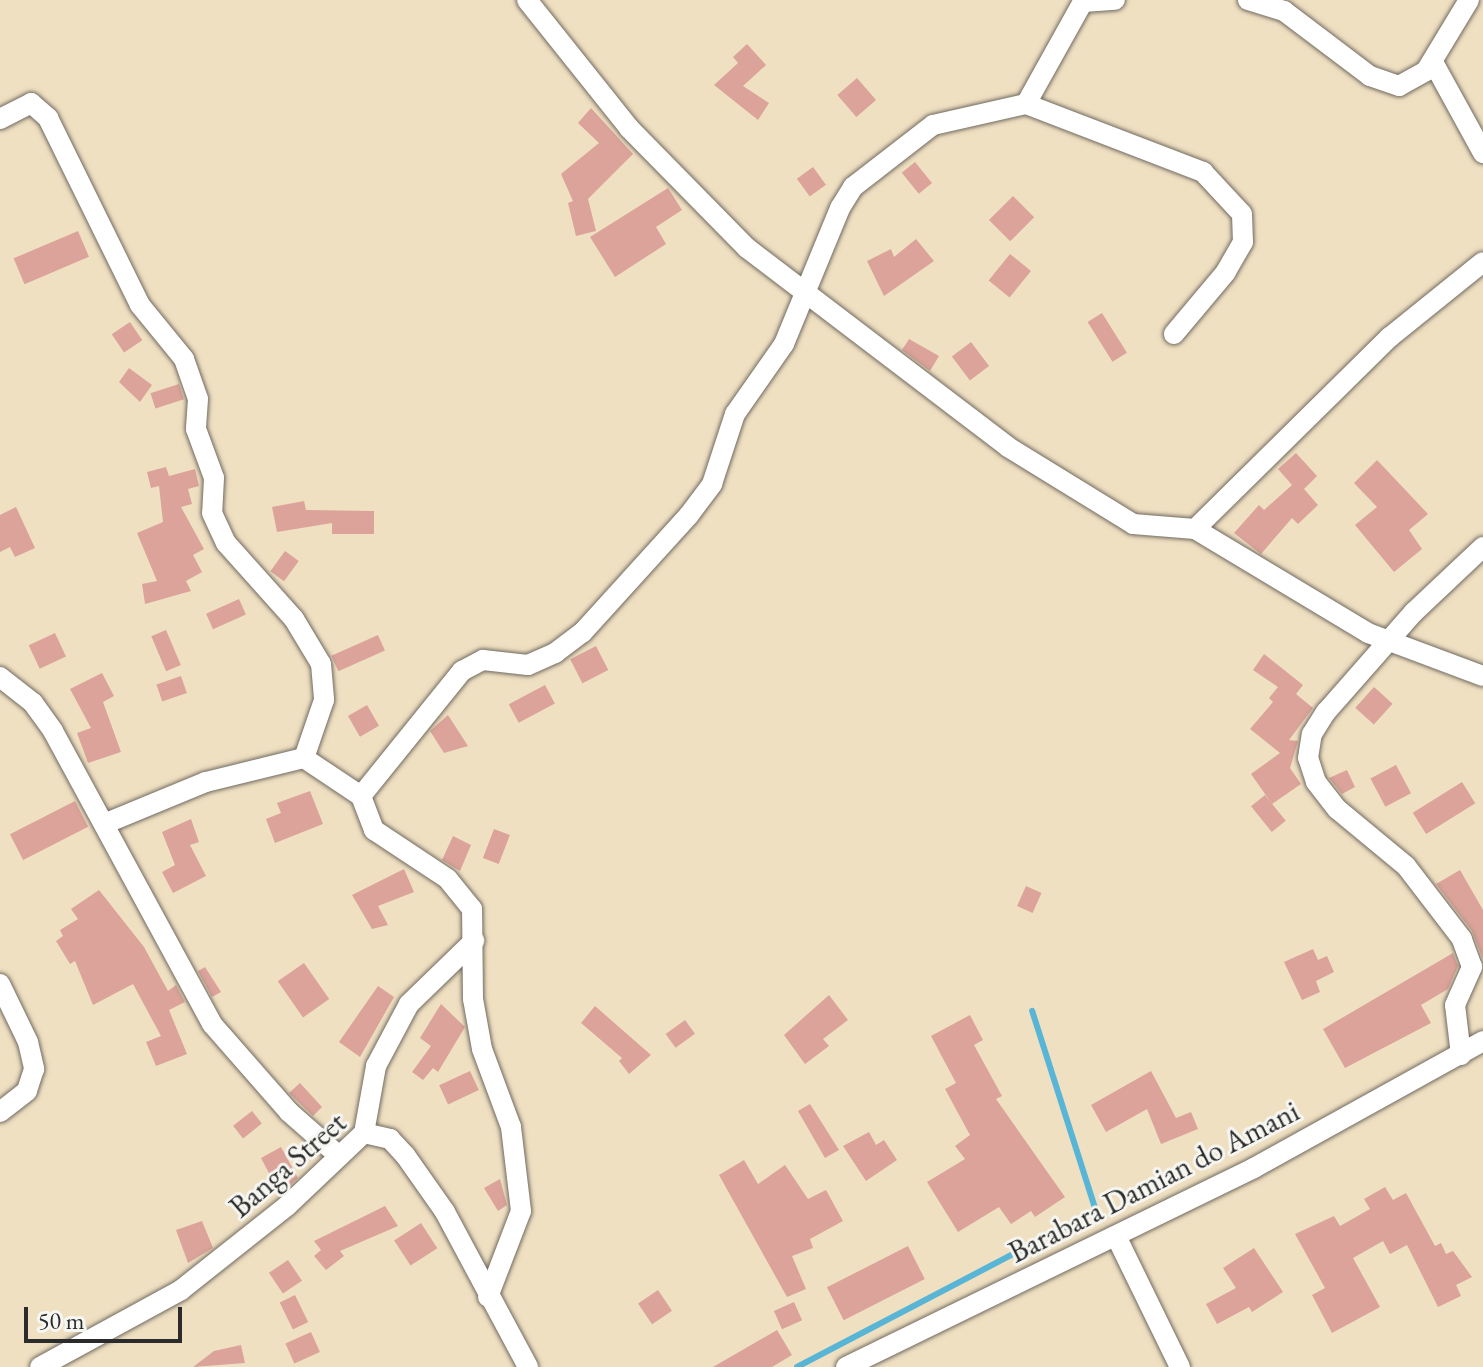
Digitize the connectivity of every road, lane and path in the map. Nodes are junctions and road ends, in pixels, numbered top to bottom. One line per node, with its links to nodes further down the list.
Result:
1 (527, 0): 11 (street)
2 (1115, 0): 5 (street)
3 (1248, 0): 6 (street)
4 (1469, 0): 6 (street)
5 (1083, 1): 7 (street)
6 (1433, 62): 9 (street)
7 (1026, 104): 11 (street); 12 (street)
8 (0, 119): 18 (street)
9 (1483, 153)
10 (1483, 262): 13 (street)
11 (806, 298): 13 (street); 19 (street)
12 (1174, 334)
13 (1195, 529): 15 (street)
14 (1483, 547): 15 (street)
15 (1390, 642): 16 (street); 24 (street)
16 (1483, 676)
17 (0, 677): 20 (street)
18 (304, 758): 19 (street); 20 (street)
19 (361, 796): 21 (street)
20 (104, 824): 27 (street)
21 (474, 941): 26 (street); 29 (street)
22 (0, 984): 25 (street)
23 (1483, 1041): 24 (street, Barabara Damian do Amani)
24 (1461, 1055): 28 (street, Barabara Damian do Amani)
25 (0, 1112)
26 (364, 1133): 27 (street, Banga Street); 29 (street, Banga Street)
27 (339, 1156): 30 (street, Banga Street)
28 (1116, 1236): 32 (street, Barabara Damian do Amani); 33 (street)
29 (488, 1297): 31 (street, Banga Street)
30 (40, 1367)
31 (528, 1367)
32 (846, 1367)
33 (1180, 1367)

